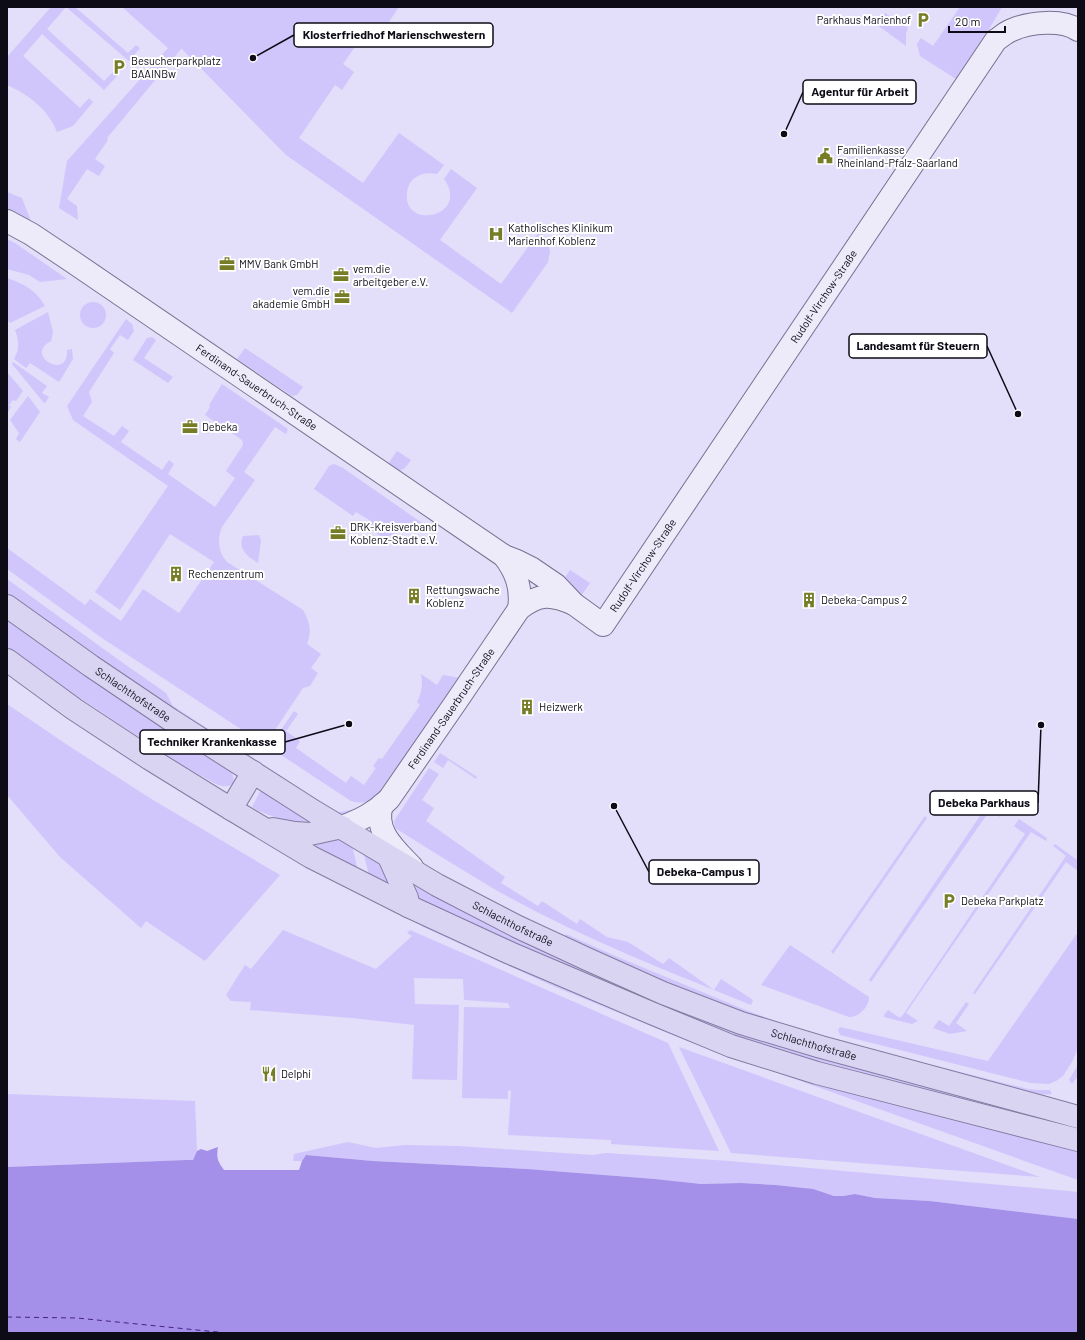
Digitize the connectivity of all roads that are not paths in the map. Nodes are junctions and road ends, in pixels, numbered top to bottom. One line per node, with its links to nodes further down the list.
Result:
1 (1078, 30): 7 (street, Rudolf-Virchow-Straße)
2 (7, 221): 3 (street, Ferdinand-Sauerbruch-Straße)
3 (504, 556): 4 (street, Ferdinand-Sauerbruch-Straße); 6 (street, Ferdinand-Sauerbruch-Straße)
4 (574, 604): 6 (street, Ferdinand-Sauerbruch-Straße); 7 (street, Ferdinand-Sauerbruch-Straße)
5 (7, 606): 9 (main road, Schlachthofstraße)
6 (519, 609): 10 (street, Ferdinand-Sauerbruch-Straße)
7 (603, 625)
8 (7, 660): 11 (main road)
9 (253, 772): 11 (main road); 13 (main road, Schlachthofstraße)
10 (382, 805): 13 (street, Ferdinand-Sauerbruch-Straße); 15 (street)
11 (231, 809): 12 (main road)
12 (258, 826): 13 (main road); 16 (main road)
13 (342, 827): 14 (main road, Schlachthofstraße)
14 (389, 857): 15 (main road, Schlachthofstraße); 16 (main road)
15 (416, 872): 17 (main road, Schlachthofstraße)
16 (408, 906): 18 (main road)
17 (1078, 1119)
18 (1078, 1140)

